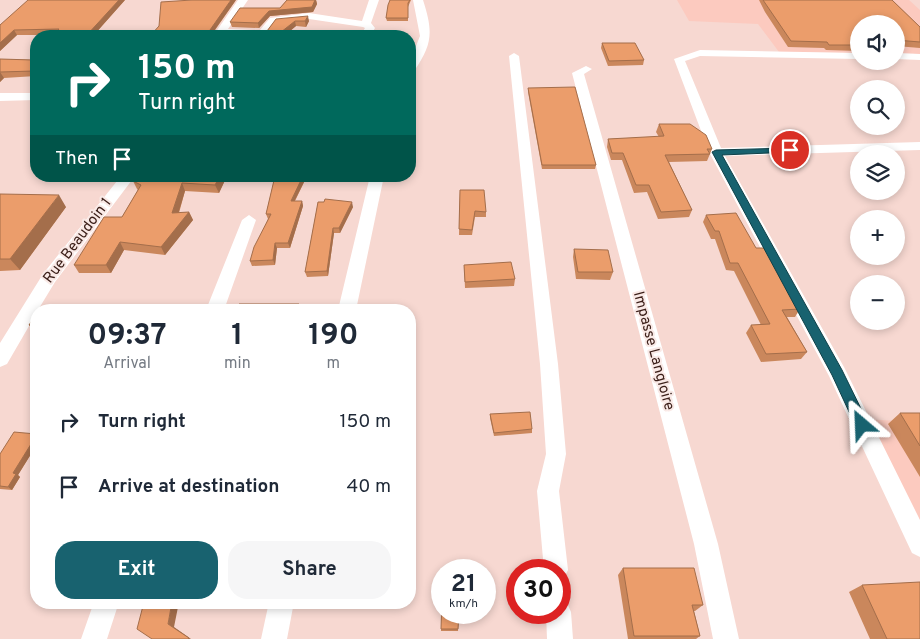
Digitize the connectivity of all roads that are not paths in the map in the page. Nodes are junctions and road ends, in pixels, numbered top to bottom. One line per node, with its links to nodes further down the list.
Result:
1 (243, 0): 5 (street)
2 (374, 0): 4 (street)
3 (418, 0): 12 (street)
4 (366, 24): 6 (street); 7 (street)
5 (222, 30)
6 (266, 30)
7 (369, 30)
8 (514, 56): 27 (street)
9 (850, 56): 17 (street)
10 (905, 56): 11 (street)
11 (920, 57)
12 (416, 60)
13 (586, 69): 34 (street, Impasse Langloire)
14 (0, 97): 15 (street)
15 (30, 97)
16 (920, 146): 17 (street)
17 (716, 152): 26 (street)
18 (123, 182): 21 (street, Rue Beaudoin 1)
19 (376, 182): 23 (street)
20 (249, 220): 22 (street)
21 (33, 304)
22 (218, 304)
23 (348, 304)
24 (30, 309): 25 (street, Rue Beaudoin 1)
25 (0, 359)
26 (920, 546)
27 (555, 559)
28 (105, 609): 31 (street)
29 (280, 609): 32 (street)
30 (559, 624): 33 (street)
31 (94, 639)
32 (274, 639)
33 (560, 639)
34 (726, 639)

